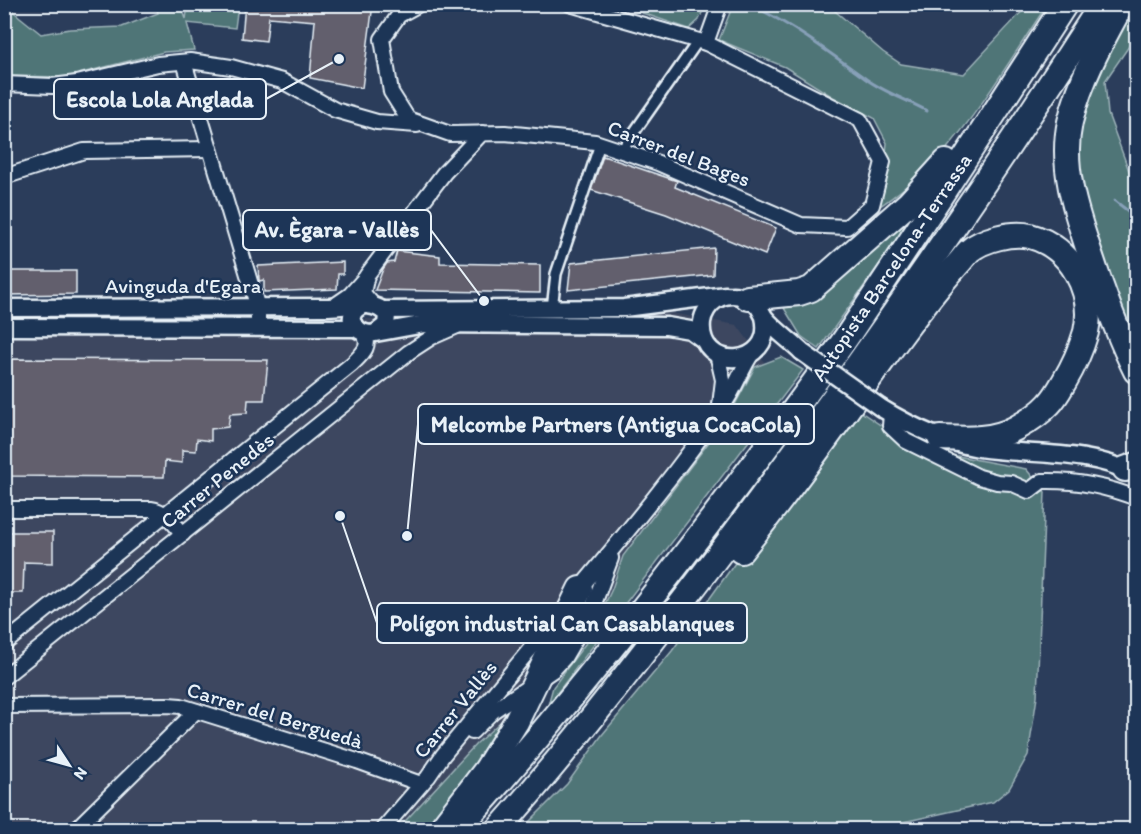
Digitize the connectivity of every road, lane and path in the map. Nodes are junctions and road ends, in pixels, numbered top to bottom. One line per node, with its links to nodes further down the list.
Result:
1 (419, 4): 11 (street, Carrer del Bages)
2 (570, 4): 8 (street)
3 (720, 4): 8 (street)
4 (1065, 4): 7 (highway, Autopista Barcelona-Terrassa)
5 (1102, 4): 44 (highway, Autopista Barcelona-Terrassa)
6 (1122, 4): 32 (highway)
7 (1049, 30): 18 (highway); 53 (highway, Autopista Barcelona-Terrassa)
8 (702, 42): 15 (street); 15 (street, Carrer del Bages)
9 (184, 62): 10 (street, Carrer del Bages); 11 (street, Carrer del Bages); 14 (street)
10 (4, 84)
11 (424, 125): 12 (street, Carrer del Bages)
12 (482, 133): 13 (street, Carrer del Bages); 17 (street)
13 (600, 144): 15 (street, Carrer del Bages); 22 (street)
14 (210, 149): 16 (street); 21 (street)
15 (621, 151)
16 (4, 177)
17 (364, 279): 19 (street); 23 (street)
18 (737, 297): 22 (street, Avinguda d'Egara); 24 (street); 28 (street)
19 (331, 307): 21 (street, Avinguda d'Egara); 23 (street, Avinguda d'Egara)
20 (4, 308): 21 (street, Avinguda d'Egara)
21 (258, 308): 27 (street)
22 (552, 309): 23 (street, Avinguda d'Egara)
23 (365, 317): 25 (street, Avinguda d'Egara); 27 (street, Avinguda d'Egara); 39 (street, Carrer Penedès)
24 (764, 317): 29 (street); 30 (street)
25 (461, 324): 28 (street, Avinguda d'Egara); 41 (street, Carrer Penedès)
26 (4, 327): 27 (street, Avinguda d'Egara)
27 (258, 327)
28 (704, 340): 31 (street)
29 (757, 348): 30 (street); 31 (street); 34 (street, Carrer Vallès)
30 (802, 352): 33 (street, bridge)
31 (717, 354): 34 (street, Carrer Vallès)
32 (1137, 371)
33 (886, 411): 35 (street); 37 (street)
34 (713, 419): 40 (street, Carrer Vallès)
35 (940, 438): 36 (street); 44 (highway)
36 (1133, 470)
37 (1137, 498)
38 (4, 509): 39 (street)
39 (166, 515): 41 (street); 43 (street, Carrer Penedès)
40 (629, 528): 42 (street, Carrer Vallès); 46 (street, Carrer Vallès)
41 (183, 534): 45 (street, Carrer Penedès)
42 (580, 589): 46 (highway); 49 (street, Carrer Vallès)
43 (4, 644)
44 (632, 669): 54 (highway, Autopista Barcelona-Terrassa)
45 (4, 677)
46 (535, 683): 49 (street, Carrer Vallès); 52 (highway)
47 (4, 706): 48 (street, Carrer del Berguedà)
48 (196, 711): 49 (street, Carrer del Berguedà); 50 (street)
49 (424, 781): 51 (street, Carrer Vallès)
50 (75, 830)
51 (382, 830)
52 (440, 830)
53 (457, 830)
54 (498, 830)

